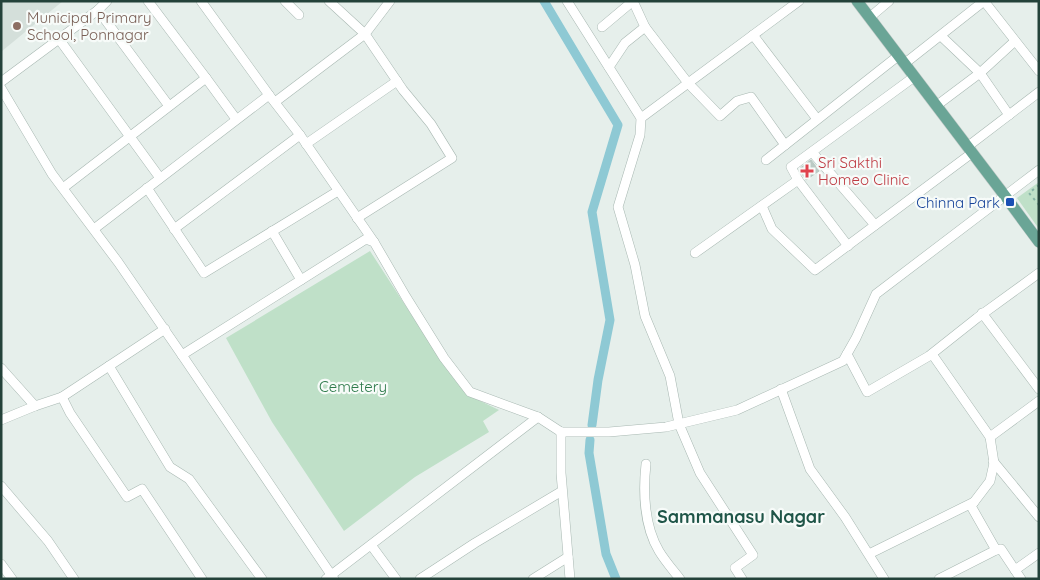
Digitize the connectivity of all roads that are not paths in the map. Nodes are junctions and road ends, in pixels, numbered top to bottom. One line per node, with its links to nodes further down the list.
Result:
1 (107, 1): 13 (street)
2 (148, 1): 27 (street)
3 (201, 1): 34 (street)
4 (285, 1): 14 (street)
5 (329, 1): 18 (street)
6 (390, 1): 18 (street)
7 (567, 1): 24 (street)
8 (633, 1): 16 (street); 17 (street)
9 (799, 1): 19 (street)
10 (856, 1): 15 (main road)
11 (889, 1): 15 (street)
12 (984, 1): 20 (street); 22 (street)
13 (98, 10): 21 (street); 35 (street)
14 (299, 15)
15 (869, 18): 23 (main road)
16 (602, 27)
17 (645, 27): 24 (street); 31 (street)
18 (365, 34): 29 (street); 34 (street)
19 (753, 35): 31 (street); 40 (street)
20 (940, 36): 23 (street); 26 (street)
21 (59, 39): 30 (street); 42 (street)
22 (1015, 41): 25 (street); 26 (street)
23 (901, 60): 28 (main road); 40 (street)
24 (609, 67): 38 (street)
25 (1039, 71)
26 (980, 73): 36 (street); 37 (street)
27 (206, 78): 35 (street); 39 (street)
28 (914, 78): 36 (main road); 46 (street)
29 (397, 81): 43 (street); 56 (street)
30 (1, 82)
31 (688, 83): 38 (street); 44 (street)
32 (1, 88): 51 (street)
33 (1039, 92): 37 (street)
34 (272, 98): 39 (street); 41 (street)
35 (169, 106): 42 (street)
36 (936, 106): 45 (main road)
37 (1010, 115): 45 (street)
38 (641, 118): 81 (street)
39 (236, 120): 49 (street)
40 (817, 120): 44 (street)
41 (300, 135): 43 (street); 59 (street)
42 (130, 136): 49 (street); 51 (street)
43 (306, 144): 53 (street)
44 (786, 145): 47 (street)
45 (970, 150): 54 (main road); 57 (street)
46 (812, 152): 50 (street); 57 (street)
47 (766, 160)
48 (1039, 170): 54 (street)
49 (160, 178): 52 (street)
50 (798, 180): 55 (street); 63 (street)
51 (63, 188): 58 (street)
52 (147, 188): 58 (street); 59 (street)
53 (338, 191): 56 (street); 60 (street)
54 (1006, 196): 62 (main road); 69 (street)
55 (762, 206): 63 (street); 64 (street)
56 (357, 218): 61 (street)
57 (875, 225): 63 (street)
58 (94, 229): 68 (street)
59 (174, 229): 60 (street)
60 (272, 231): 66 (street)
61 (374, 242): 66 (street); 79 (street)
62 (1039, 242)
63 (848, 246)
64 (695, 253)
65 (1039, 273): 67 (street)
66 (301, 280): 71 (street)
67 (982, 313): 70 (street); 75 (street)
68 (164, 329): 71 (street); 72 (street)
69 (847, 354): 70 (street); 74 (street)
70 (932, 354): 83 (street)
71 (182, 355): 97 (street)
72 (108, 366): 76 (street); 101 (street)
73 (1, 368): 78 (street)
74 (781, 389): 81 (street); 93 (street)
75 (1039, 389)
76 (62, 397): 78 (street); 100 (street)
77 (1039, 401): 83 (street)
78 (35, 406): 80 (street)
79 (538, 417): 82 (street); 90 (street)
80 (1, 420)
81 (679, 424): 82 (street); 107 (street)
82 (561, 432): 87 (street)
83 (990, 437): 84 (street)
84 (993, 460): 88 (street); 89 (street)
85 (646, 464): 106 (street)
86 (1, 486): 99 (street)
87 (562, 490): 94 (street); 103 (street)
88 (974, 502): 91 (street); 93 (street)
89 (1039, 517)
90 (371, 545): 97 (street); 102 (street)
91 (996, 550): 96 (street); 109 (street)
92 (1039, 553): 96 (street)
93 (869, 554): 108 (street)
94 (568, 557): 104 (street); 105 (street)
95 (1, 564): 98 (street)
96 (1016, 570): 110 (street)
97 (331, 577)
98 (12, 579)
99 (74, 579)
100 (202, 579)
101 (262, 579)
102 (396, 579)
103 (420, 579)
104 (533, 579)
105 (570, 579)
106 (680, 579)
107 (742, 579)
108 (884, 579)
109 (939, 579)
110 (1021, 579)

